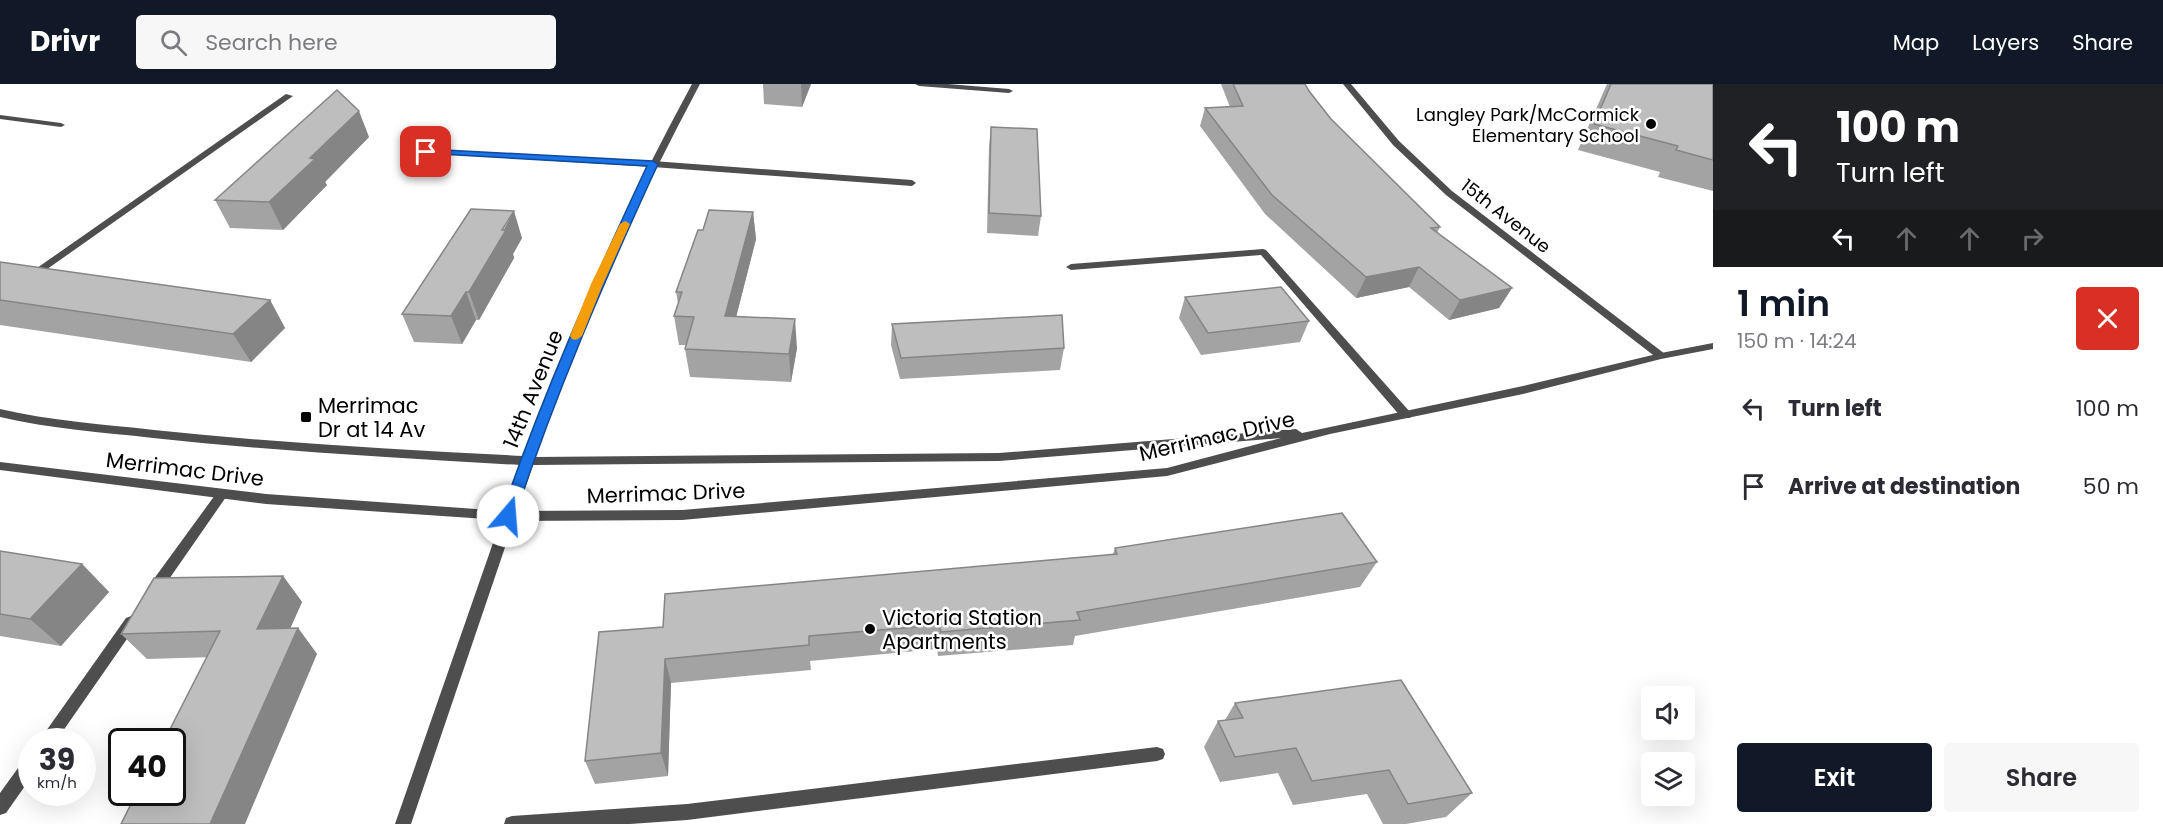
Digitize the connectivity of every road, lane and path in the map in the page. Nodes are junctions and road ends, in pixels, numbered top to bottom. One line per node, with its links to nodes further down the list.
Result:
1 (696, 84): 9 (street, 14th Avenue)
2 (919, 84): 4 (street)
3 (1347, 84): 14 (street, 15th Avenue)
4 (1009, 91)
5 (289, 96): 12 (street)
6 (0, 117): 7 (street)
7 (61, 125)
8 (426, 152): 9 (street)
9 (653, 164): 10 (street); 18 (street, 14th Avenue)
10 (912, 183)
11 (1071, 267): 16 (street)
12 (19, 285)
13 (1713, 346): 14 (street, Merrimac Drive)
14 (1661, 356): 16 (street, Merrimac Drive)
15 (0, 413): 18 (street, Merrimac Drive)
16 (1406, 415): 17 (street, Merrimac Drive)
17 (1330, 430): 18 (street, Merrimac Drive); 21 (street, Merrimac Drive)
18 (527, 461): 21 (street, 14th Avenue)
19 (0, 466): 20 (street, Merrimac Drive)
20 (222, 494): 21 (street, Merrimac Drive); 22 (street)
21 (508, 516): 26 (street, 14th Avenue)
22 (56, 728)
23 (1157, 754): 27 (street)
24 (18, 782): 25 (street)
25 (0, 807)
26 (403, 824)
27 (512, 824)

